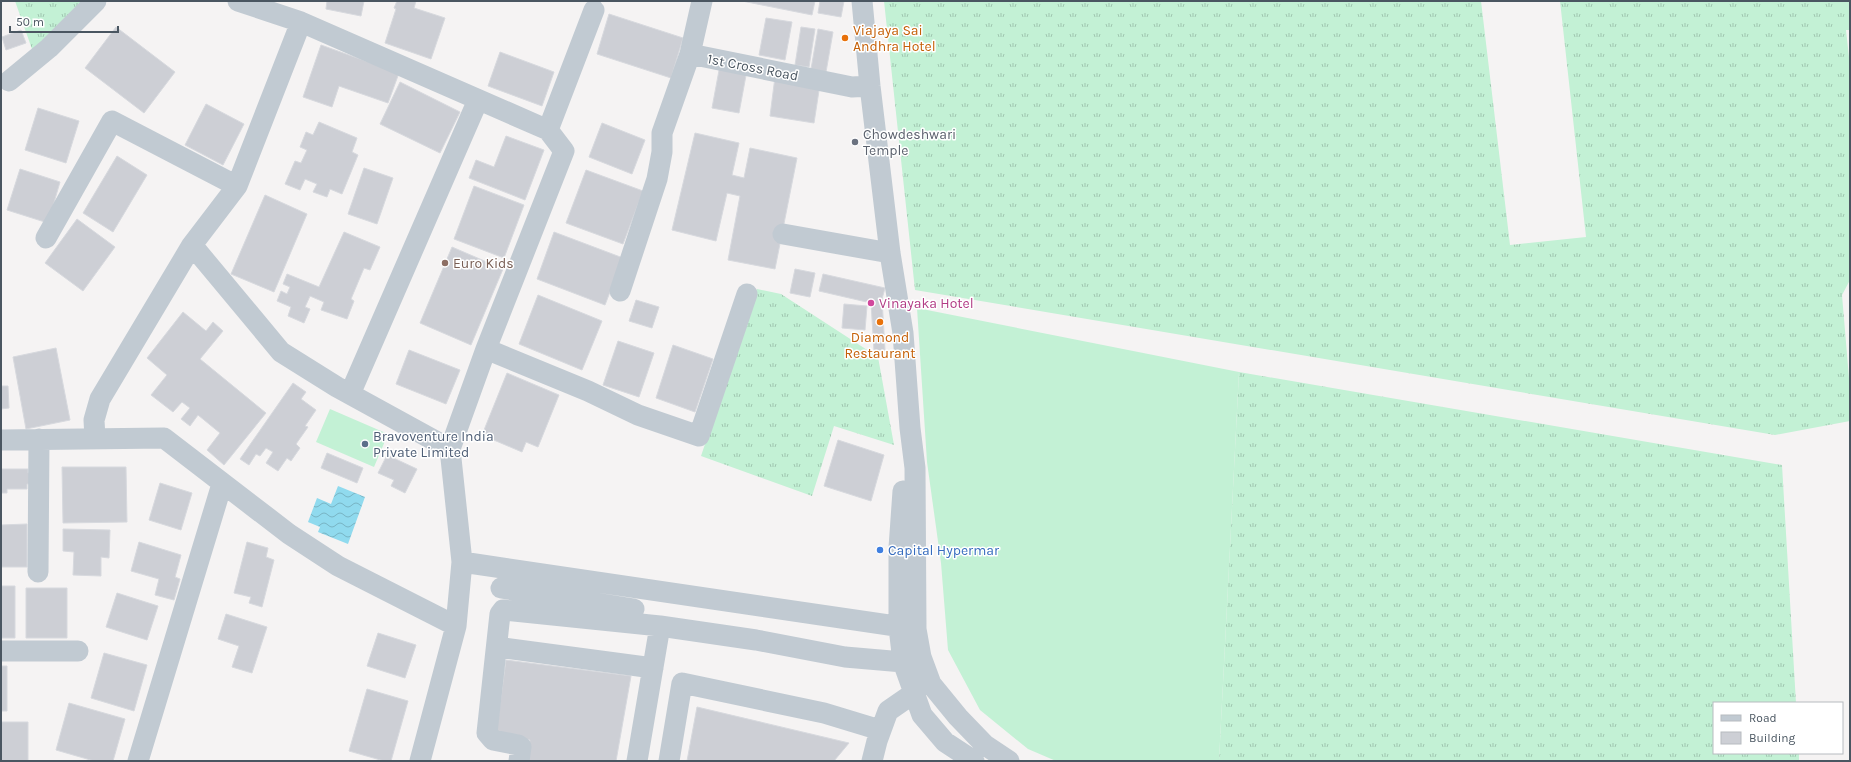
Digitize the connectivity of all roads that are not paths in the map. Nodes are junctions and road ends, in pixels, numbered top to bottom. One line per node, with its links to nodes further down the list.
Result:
1 (96, 1): 8 (street)
2 (238, 1): 6 (street)
3 (702, 1): 7 (street, 1st Cross Road)
4 (862, 1): 9 (street)
5 (594, 10): 11 (street)
6 (301, 22): 10 (street); 12 (street)
7 (690, 54): 9 (street, 1st Cross Road); 17 (street)
8 (9, 81)
9 (870, 86): 16 (street)
10 (478, 100): 11 (street); 20 (street)
11 (548, 130): 19 (street)
12 (237, 186): 14 (street); 15 (street)
13 (783, 234): 16 (street)
14 (46, 238)
15 (192, 245): 20 (street); 22 (street)
16 (890, 253): 21 (street)
17 (620, 291)
18 (747, 294): 19 (street)
19 (486, 349): 25 (street)
20 (350, 394): 25 (street)
21 (910, 428): 32 (street); 32 (street)
22 (95, 438): 23 (street); 26 (street)
23 (39, 439): 24 (street); 28 (street)
24 (1, 440)
25 (450, 449): 27 (street)
26 (222, 484): 30 (street); 40 (street)
27 (462, 562): 30 (street); 32 (street)
28 (38, 572)
29 (501, 588): 36 (street)
30 (456, 626): 41 (street)
31 (660, 626): 33 (street); 36 (street); 37 (street)
32 (908, 628): 36 (street)
33 (496, 647): 37 (street); 42 (street)
34 (1, 651): 35 (street)
35 (78, 651)
36 (911, 655): 38 (street); 47 (street)
37 (653, 668): 43 (street)
38 (907, 697): 39 (street); 46 (street)
39 (880, 730): 44 (street); 45 (street)
40 (138, 761)
41 (420, 761)
42 (519, 761)
43 (637, 761)
44 (669, 761)
45 (872, 761)
46 (974, 761)
47 (1009, 761)

